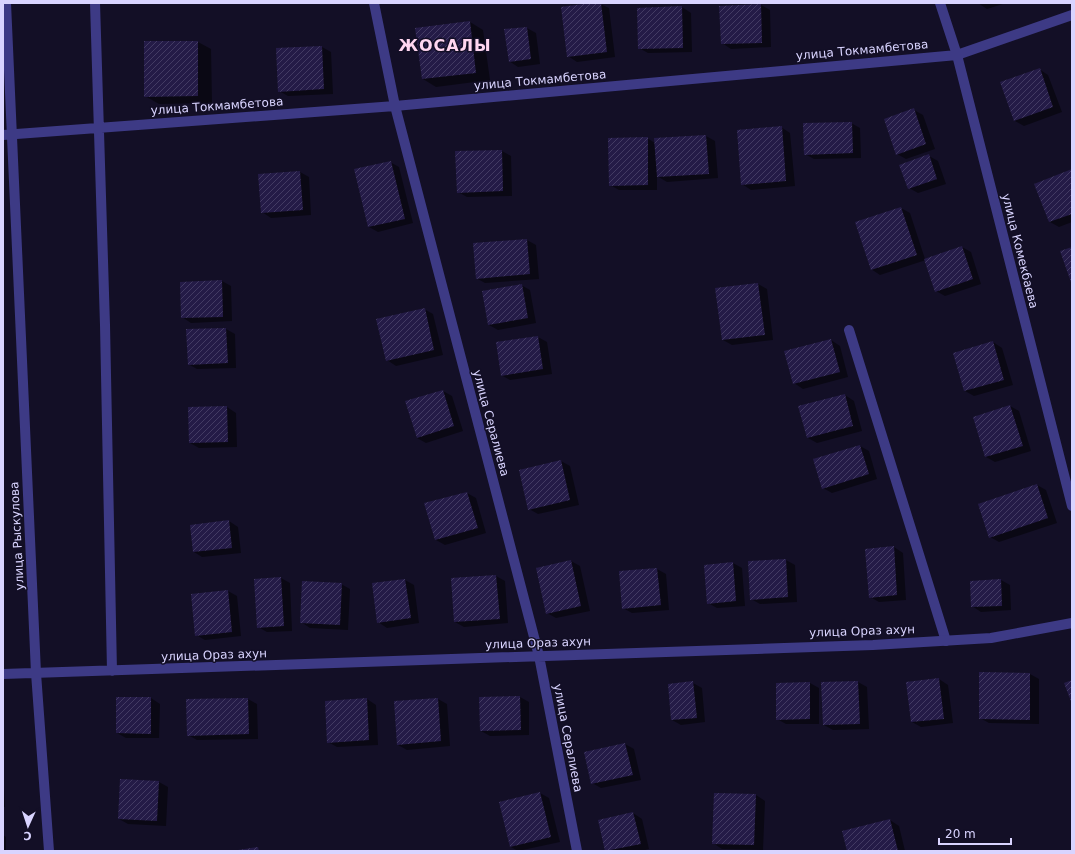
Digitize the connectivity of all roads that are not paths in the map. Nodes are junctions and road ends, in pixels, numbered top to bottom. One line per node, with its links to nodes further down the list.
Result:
1 (6, 3): 9 (street, улица Рыскулова)
2 (95, 3): 8 (street)
3 (374, 3): 7 (street, улица Сералиева)
4 (940, 3): 6 (street, улица Комекбаева)
5 (1072, 15): 6 (street, улица Токмамбетова)
6 (957, 55): 7 (street, улица Токмамбетова); 11 (street, улица Комекбаева)
7 (395, 106): 8 (street, улица Токмамбетова); 14 (street, улица Сералиева)
8 (99, 127): 9 (street, улица Токмамбетова); 15 (street)
9 (7, 134): 16 (street, улица Рыскулова)
10 (849, 330): 13 (street)
11 (1072, 506)
12 (1072, 623): 13 (street, улица Ораз ахун)
13 (946, 641): 14 (street, улица Ораз ахун)
14 (539, 656): 15 (street, улица Ораз ахун); 19 (street, улица Сералиева)
15 (112, 671): 16 (street, улица Ораз ахун)
16 (36, 673): 17 (street, улица Ораз ахун); 18 (street, улица Рыскулова)
17 (3, 674)
18 (49, 851)
19 (577, 851)

